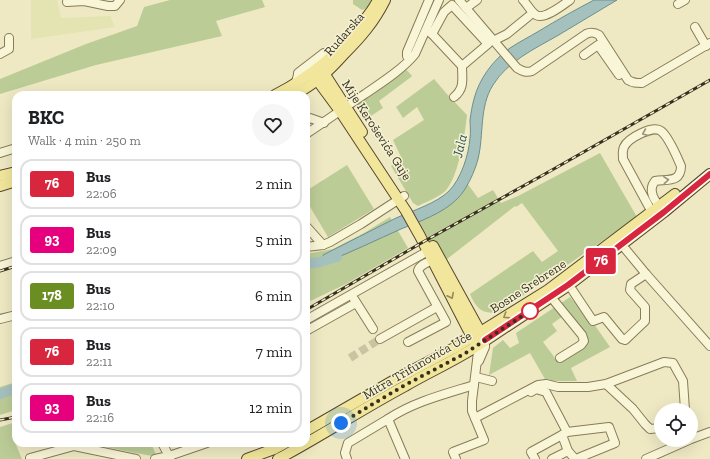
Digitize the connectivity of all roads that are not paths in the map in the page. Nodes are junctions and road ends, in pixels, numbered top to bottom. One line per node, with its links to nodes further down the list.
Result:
1 (120, 0): 10 (street)
2 (378, 0): 18 (main road, Rudarska)
3 (385, 0): 23 (main road, Rudarska)
4 (429, 0): 21 (street)
5 (439, 0): 14 (street)
6 (460, 0): 11 (street)
7 (477, 0): 11 (street)
8 (523, 0): 9 (street)
9 (570, 0)
10 (67, 2)
11 (466, 8): 16 (street)
12 (529, 16): 16 (street)
13 (695, 27): 17 (street)
14 (429, 32): 22 (street); 22 (street); 27 (street)
15 (9, 38): 19 (street)
16 (494, 40): 24 (street)
17 (708, 45): 24 (street)
18 (338, 52): 23 (main road, Rudarska); 25 (street)
19 (0, 54)
20 (584, 55): 24 (street)
21 (407, 56)
22 (462, 66): 26 (street)
23 (319, 74): 25 (main road); 27 (main road, Mije Keroševića Guje)
24 (628, 80)
25 (294, 90)
26 (454, 97)
27 (343, 109): 29 (street); 39 (main road, Mije Keroševića Guje)
28 (310, 118): 29 (street)
29 (324, 123): 30 (street)
30 (310, 132)
31 (12, 149): 32 (street)
32 (0, 153)
33 (710, 167): 40 (main road, Bosne Srebrene)
34 (12, 173): 36 (main road)
35 (710, 174): 40 (main road, Bosne Srebrene)
36 (0, 176)
37 (12, 182): 38 (main road)
38 (0, 186)
39 (401, 198): 42 (main road, Mije Keroševića Guje); 43 (street)
40 (657, 212): 40 (street, one-way to 40); 44 (main road, Bosne Srebrene); 60 (main road, Bosne Srebrene, one-way to 60)
41 (310, 230): 43 (street)
42 (423, 235): 46 (main road); 60 (main road)
43 (323, 245): 45 (street)
44 (622, 245): 49 (street); 50 (main road, Bosne Srebrene)
45 (310, 247)
46 (430, 256): 51 (street); 54 (street); 60 (main road, one-way to 60)
47 (12, 262): 48 (street)
48 (0, 266)
49 (646, 274): 50 (street); 63 (street)
50 (568, 285): 52 (main road, Bosne Srebrene)
51 (351, 295): 53 (street); 56 (street)
52 (551, 297): 60 (main road, Bosne Srebrene); 64 (street)
53 (356, 303): 58 (street); 59 (street)
54 (437, 307): 61 (street); 62 (street)
55 (12, 316): 57 (street)
56 (310, 318)
57 (0, 319)
58 (310, 329)
59 (373, 329)
60 (479, 339): 65 (street); 71 (main road, Mitra Trifunovića Uče); 76 (main road, Mitra Trifunovića Uče)
61 (380, 340)
62 (408, 342)
63 (710, 346)
64 (560, 358)
65 (475, 381): 66 (street); 69 (street); 70 (street)
66 (492, 381)
67 (606, 384): 68 (street); 70 (street); 72 (street)
68 (685, 403)
69 (388, 419): 91 (street); 92 (street)
70 (476, 420): 74 (street); 93 (street)
71 (310, 429)
72 (654, 429)
73 (710, 432): 75 (street)
74 (565, 434): 84 (street); 94 (street); 96 (street)
75 (698, 437)
76 (310, 442)
77 (70, 447): 85 (street)
78 (79, 447): 87 (street)
79 (164, 447): 86 (street)
80 (197, 447): 86 (street)
81 (278, 447): 89 (main road)
82 (301, 447): 90 (main road, Mitra Trifunovića Uče)
83 (674, 447): 97 (street)
84 (568, 451): 95 (street); 96 (street)
85 (30, 458)
86 (169, 458): 88 (street)
87 (136, 459)
88 (155, 459)
89 (247, 459)
90 (278, 459)
91 (348, 459)
92 (405, 459)
93 (456, 459)
94 (535, 459)
95 (552, 459)
96 (576, 459)
97 (646, 459)

